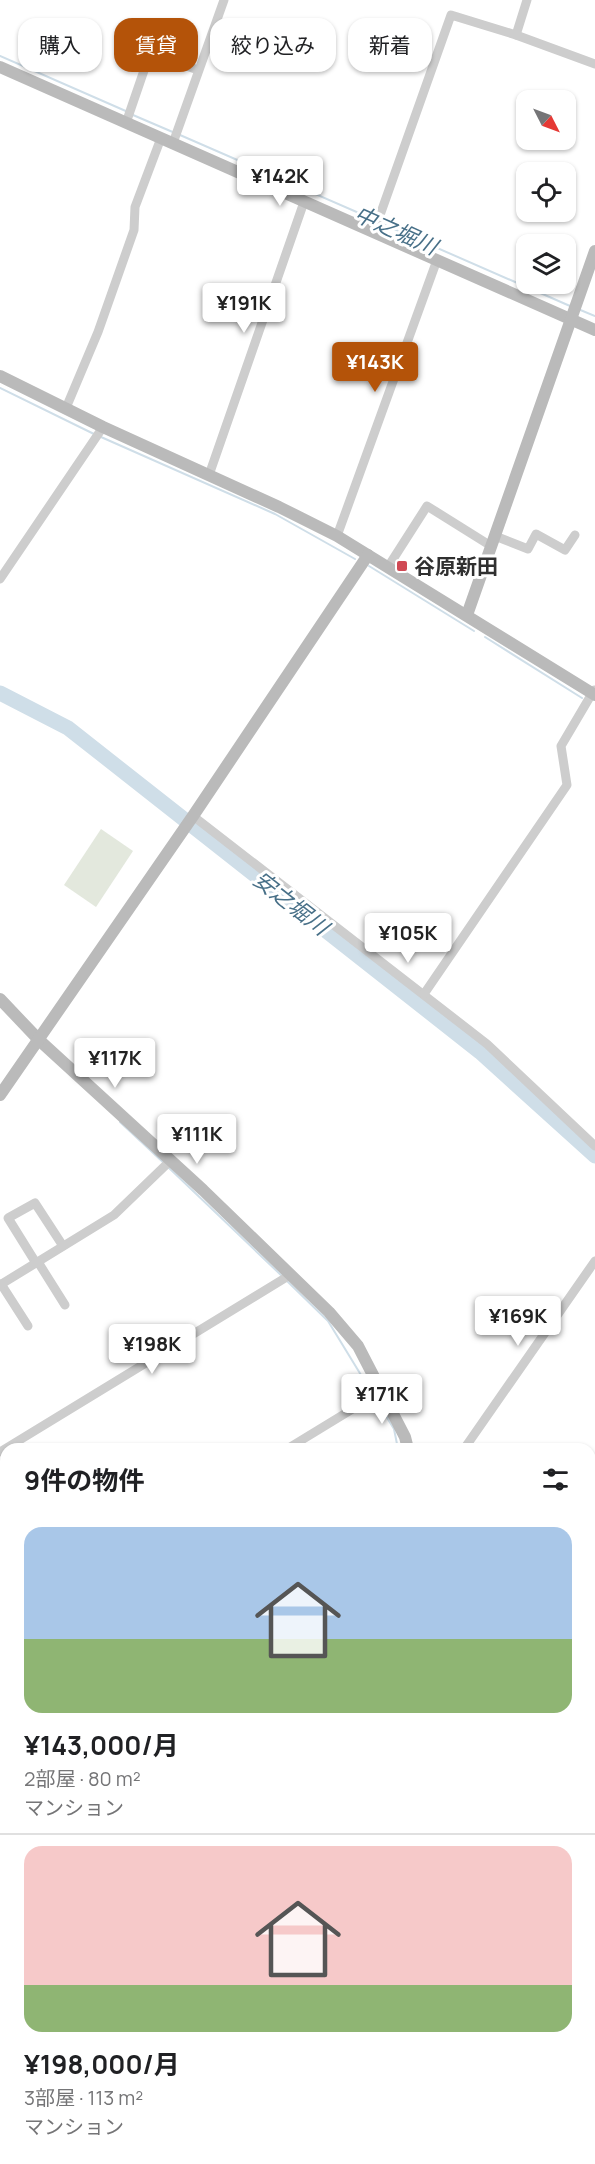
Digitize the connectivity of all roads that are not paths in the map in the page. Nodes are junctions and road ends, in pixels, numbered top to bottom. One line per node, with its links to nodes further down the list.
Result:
1 (224, 0): 6 (street)
2 (527, 0): 3 (street)
3 (516, 35): 4 (street); 13 (street)
4 (595, 64)
5 (0, 67): 9 (street)
6 (198, 70)
7 (143, 72): 9 (street)
8 (197, 72): 11 (street)
9 (126, 123): 10 (street)
10 (160, 138): 11 (street); 19 (street)
11 (173, 143): 12 (street)
12 (304, 202): 13 (street); 21 (street)
13 (377, 225): 15 (street)
14 (595, 251): 16 (street)
15 (437, 260): 16 (street); 23 (street)
16 (571, 320): 17 (street); 24 (street)
17 (595, 330)
18 (0, 376): 19 (street)
19 (66, 408): 20 (street)
20 (102, 429): 21 (street); 27 (street)
21 (209, 475): 23 (street)
22 (575, 535): 24 (street)
23 (337, 536): 25 (street)
24 (493, 541): 26 (street); 28 (street)
25 (368, 555): 26 (street); 30 (street)
26 (388, 567): 28 (street)
27 (0, 579)
28 (467, 615): 29 (street)
29 (594, 692): 31 (street)
30 (192, 816): 31 (street); 33 (street)
31 (424, 994): 35 (street)
32 (0, 999): 33 (street)
33 (39, 1040): 34 (street); 36 (street)
34 (0, 1095)
35 (594, 1141)
36 (170, 1161): 37 (street); 41 (street)
37 (63, 1246): 39 (street); 39 (street)
38 (595, 1261): 49 (street)
39 (37, 1262): 42 (street); 43 (street)
40 (0, 1272): 42 (street)
41 (290, 1275): 45 (street); 46 (street)
42 (2, 1283): 44 (street)
43 (65, 1305)
44 (28, 1326)
45 (382, 1391): 47 (street); 48 (street)
46 (15, 1443)
47 (297, 1443)
48 (406, 1443)
49 (468, 1443)

